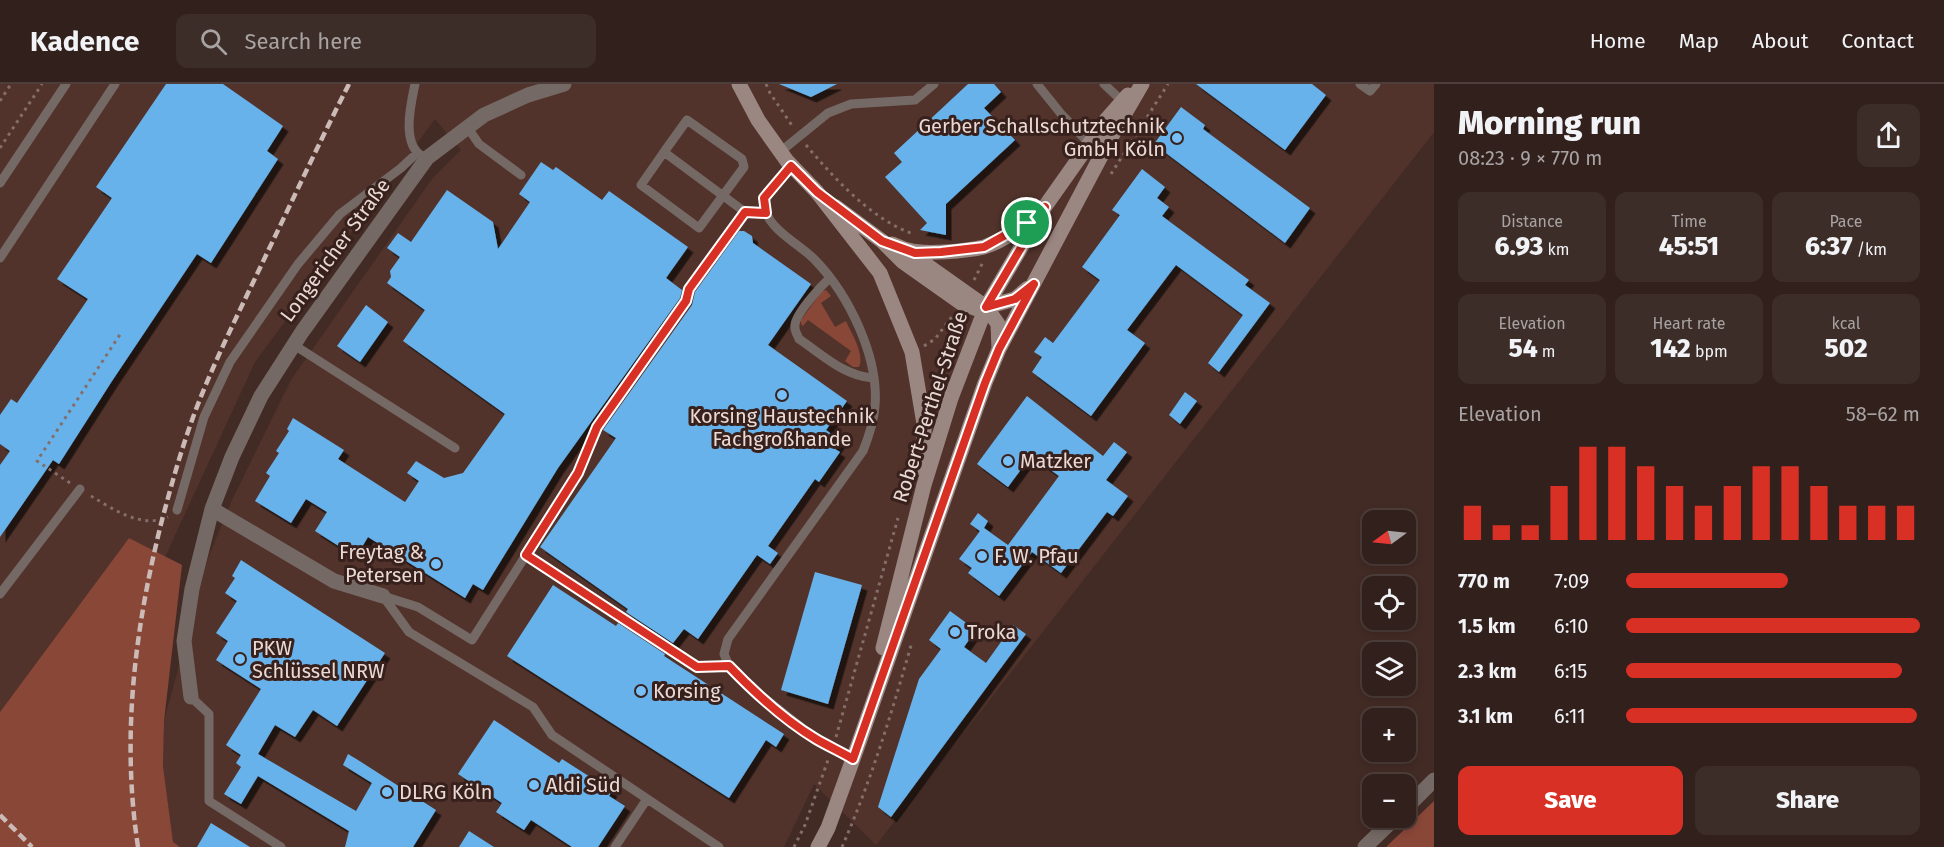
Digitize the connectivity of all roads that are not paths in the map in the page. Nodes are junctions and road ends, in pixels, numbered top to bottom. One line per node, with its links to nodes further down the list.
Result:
1 (66, 84): 20 (lane)
2 (115, 84): 28 (lane)
3 (415, 84): 17 (lane)
4 (564, 84): 13 (street, Longericher Straße)
5 (739, 84): 16 (street)
6 (934, 84): 16 (lane)
7 (1036, 84): 14 (lane)
8 (1104, 84): 12 (lane)
9 (1140, 84): 12 (street, Robert-Perthel-Straße); 30 (street, Robert-Perthel-Straße)
10 (1360, 84): 11 (lane)
11 (1376, 84)
12 (1122, 101): 14 (street, Robert-Perthel-Straße)
13 (468, 128): 17 (street, Longericher Straße); 19 (lane)
14 (1090, 144): 23 (street, Robert-Perthel-Straße)
15 (664, 152): 22 (lane); 22 (lane); 22 (lane)
16 (780, 152): 18 (street)
17 (422, 155): 32 (street, Longericher Straße); 39 (lane)
18 (791, 166): 21 (street); 25 (lane)
19 (521, 175)
20 (0, 183)
21 (817, 192): 26 (street); 36 (street)
22 (723, 196): 24 (lane)
23 (1045, 207): 27 (street); 31 (street, Robert-Perthel-Straße)
24 (745, 212): 25 (lane); 40 (lane)
25 (766, 213): 29 (lane)
26 (882, 241): 27 (street); 31 (street)
27 (904, 249): 31 (street)
28 (0, 258)
29 (830, 278): 34 (lane); 34 (lane)
30 (1034, 284): 31 (street); 33 (street, Robert-Perthel-Straße)
31 (986, 307): 33 (street); 36 (street, Robert-Perthel-Straße)
32 (294, 345): 35 (lane); 38 (street, Longericher Straße)
33 (999, 349): 45 (street, Robert-Perthel-Straße)
34 (873, 378): 43 (lane)
35 (455, 448)
36 (924, 485): 45 (street, Robert-Perthel-Straße)
37 (80, 489): 41 (lane)
38 (212, 509): 42 (street); 44 (street, Longericher Straße)
39 (177, 510)
40 (526, 555): 42 (lane); 43 (lane)
41 (0, 594)
42 (383, 596): 48 (lane)
43 (729, 666): 45 (lane)
44 (191, 697): 50 (lane)
45 (855, 754): 53 (street, Robert-Perthel-Straße)
46 (1434, 780): 47 (street)
47 (1416, 798)
48 (647, 799): 51 (lane); 52 (lane)
49 (1385, 828): 54 (street)
50 (281, 847)
51 (615, 847)
52 (719, 847)
53 (818, 847)
54 (1365, 847)

